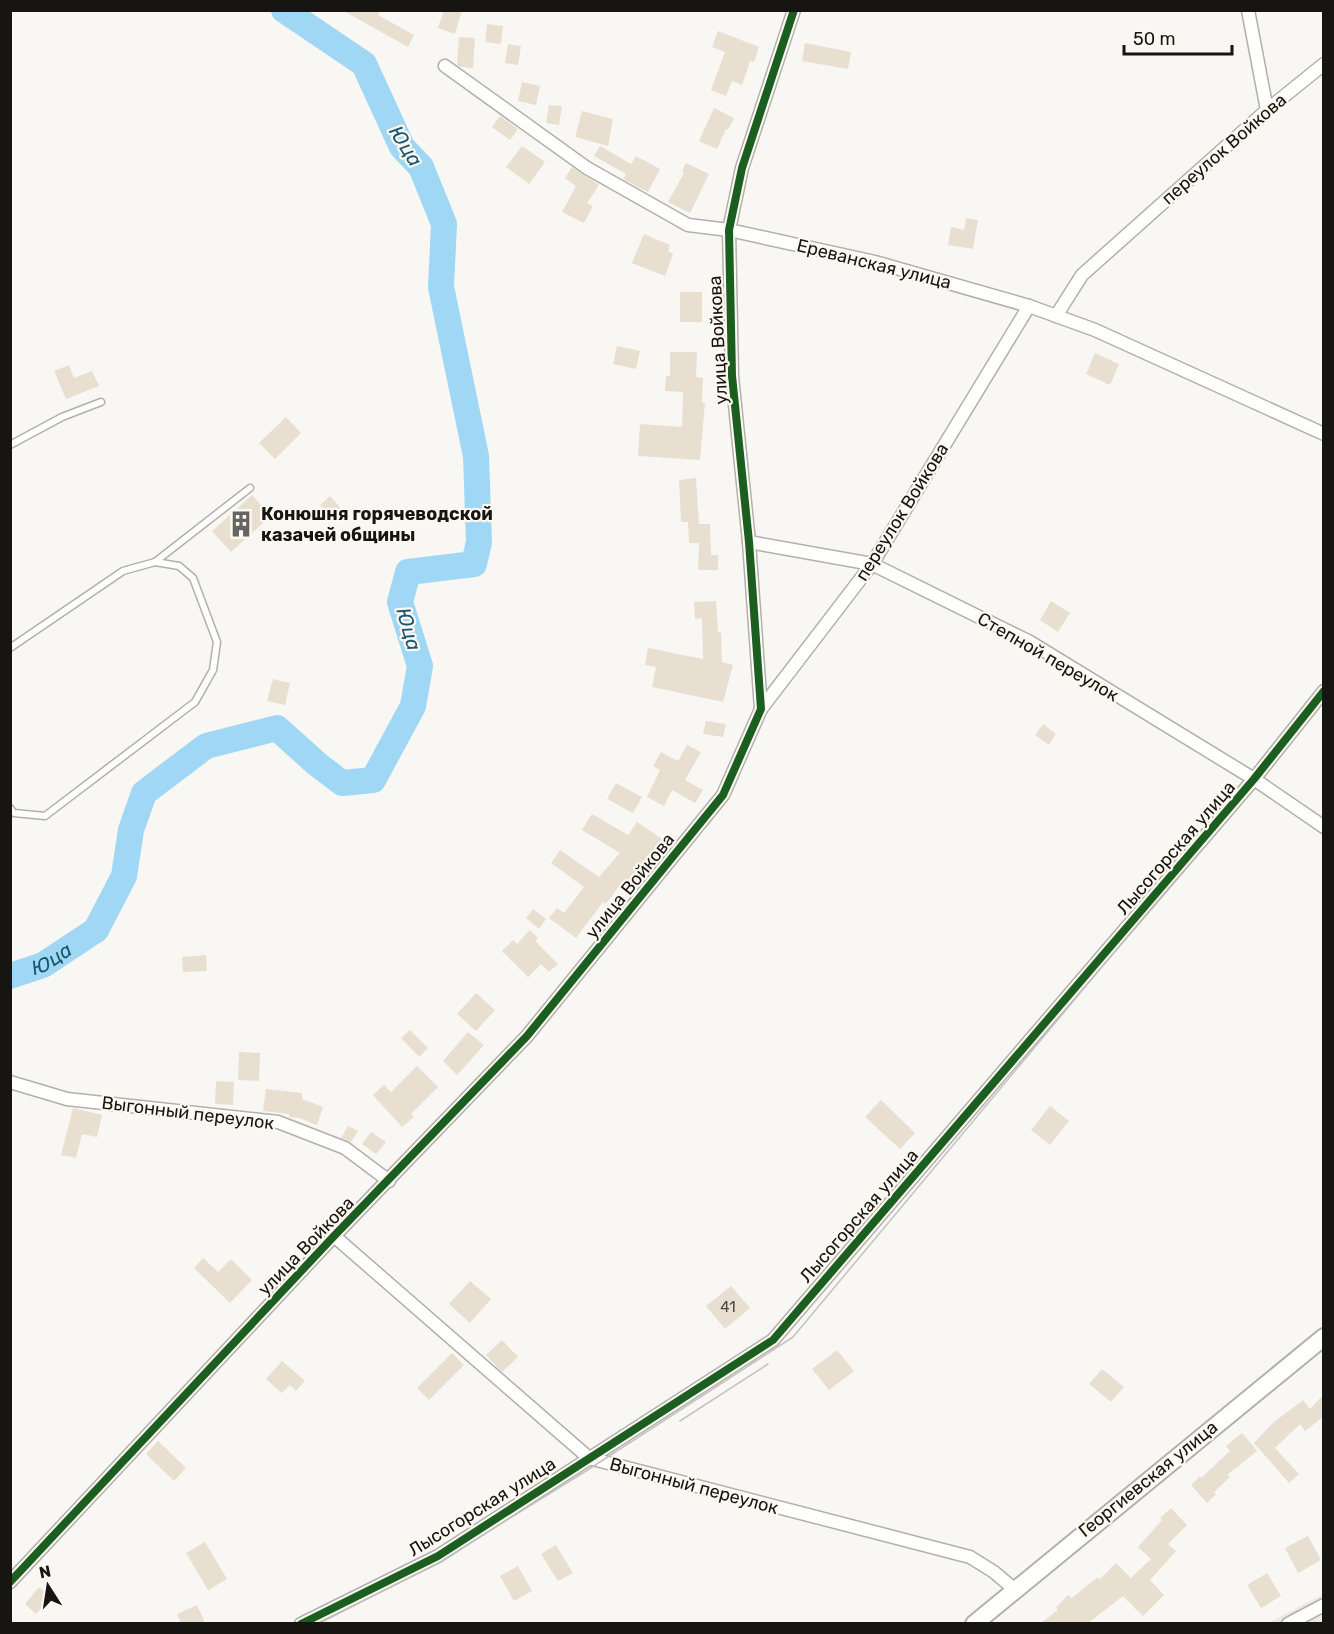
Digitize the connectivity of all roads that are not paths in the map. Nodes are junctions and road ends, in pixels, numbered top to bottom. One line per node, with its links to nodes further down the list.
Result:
1 (794, 10): 6 (street, улица Войкова)
2 (1248, 10): 5 (street)
3 (1323, 64): 5 (street, переулок Войкова)
4 (444, 66): 6 (street, Ереванская улица)
5 (1267, 110): 8 (street, переулок Войкова)
6 (729, 230): 7 (street, Ереванская улица); 13 (street, улица Войкова)
7 (1029, 306): 8 (street, Ереванская улица); 15 (street, переулок Войкова)
8 (1056, 316): 10 (street, Ереванская улица)
9 (101, 402): 11 (lane)
10 (1323, 434)
11 (10, 445)
12 (250, 488): 14 (lane)
13 (749, 542): 15 (street, Степной переулок); 18 (street, улица Войкова)
14 (155, 562): 16 (lane); 20 (lane)
15 (872, 564): 18 (street, переулок Войкова); 19 (street, Степной переулок)
16 (10, 648)
17 (1323, 691): 19 (street, Лысогорская улица)
18 (760, 709): 23 (street, улица Войкова)
19 (1254, 780): 21 (street, Степной переулок); 26 (street, Лысогорская улица)
20 (10, 808)
21 (1323, 827)
22 (10, 1082): 23 (street, Выгонный переулок)
23 (389, 1181): 24 (street, улица Войкова)
24 (334, 1236): 26 (street, Выгонный переулок); 27 (street, улица Войкова)
25 (1323, 1336): 28 (main road, Георгиевская улица)
26 (589, 1458): 28 (street, Выгонный переулок); 30 (street, Лысогорская улица)
27 (10, 1582)
28 (1014, 1589): 31 (main road, Георгиевская улица)
29 (1323, 1605): 32 (street)
30 (301, 1623)
31 (974, 1623)
32 (1288, 1623)

